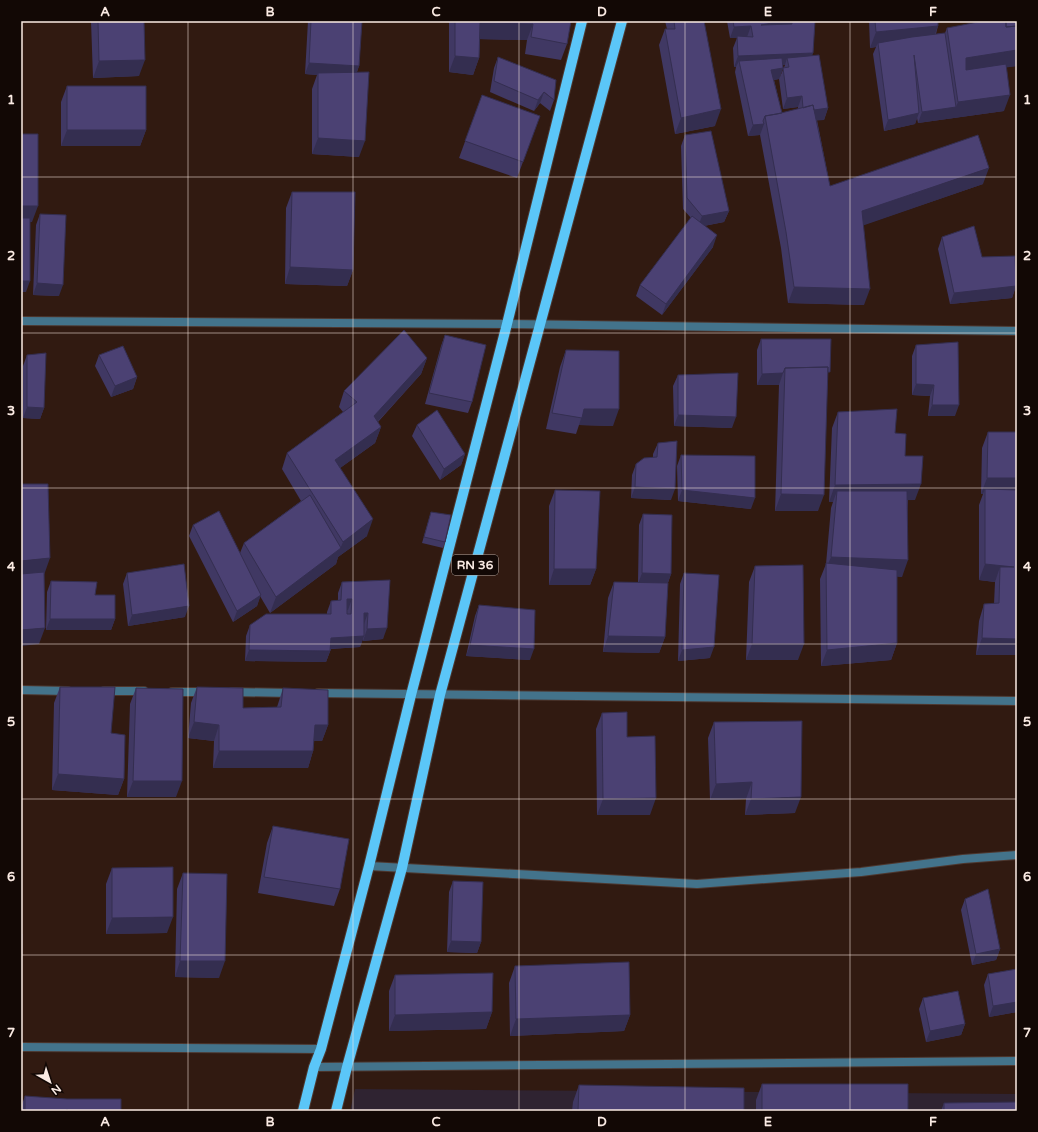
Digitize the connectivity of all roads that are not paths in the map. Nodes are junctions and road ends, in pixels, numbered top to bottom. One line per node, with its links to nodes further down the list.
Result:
1 (582, 21): 4 (main road, RN 36)
2 (622, 21): 5 (main road, RN 36)
3 (21, 321): 4 (street)
4 (507, 324): 5 (street); 12 (main road, RN 36)
5 (539, 324): 6 (street); 13 (main road, RN 36)
6 (1017, 331)
7 (21, 690): 8 (street)
8 (77, 691)
9 (93, 691): 10 (street)
10 (148, 692)
11 (164, 692): 12 (street)
12 (411, 695): 13 (street); 16 (main road, RN 36)
13 (440, 695): 14 (street); 17 (main road, RN 36)
14 (1017, 701)
15 (1017, 855): 17 (street)
16 (369, 866): 17 (street); 19 (main road, RN 36)
17 (402, 868): 22 (main road, RN 36)
18 (21, 1047): 19 (street)
19 (321, 1049): 21 (main road, RN 36)
20 (1017, 1061): 22 (street)
21 (314, 1067): 22 (street); 23 (main road, RN 36)
22 (347, 1067): 24 (main road, RN 36)
23 (303, 1111)
24 (336, 1111)

